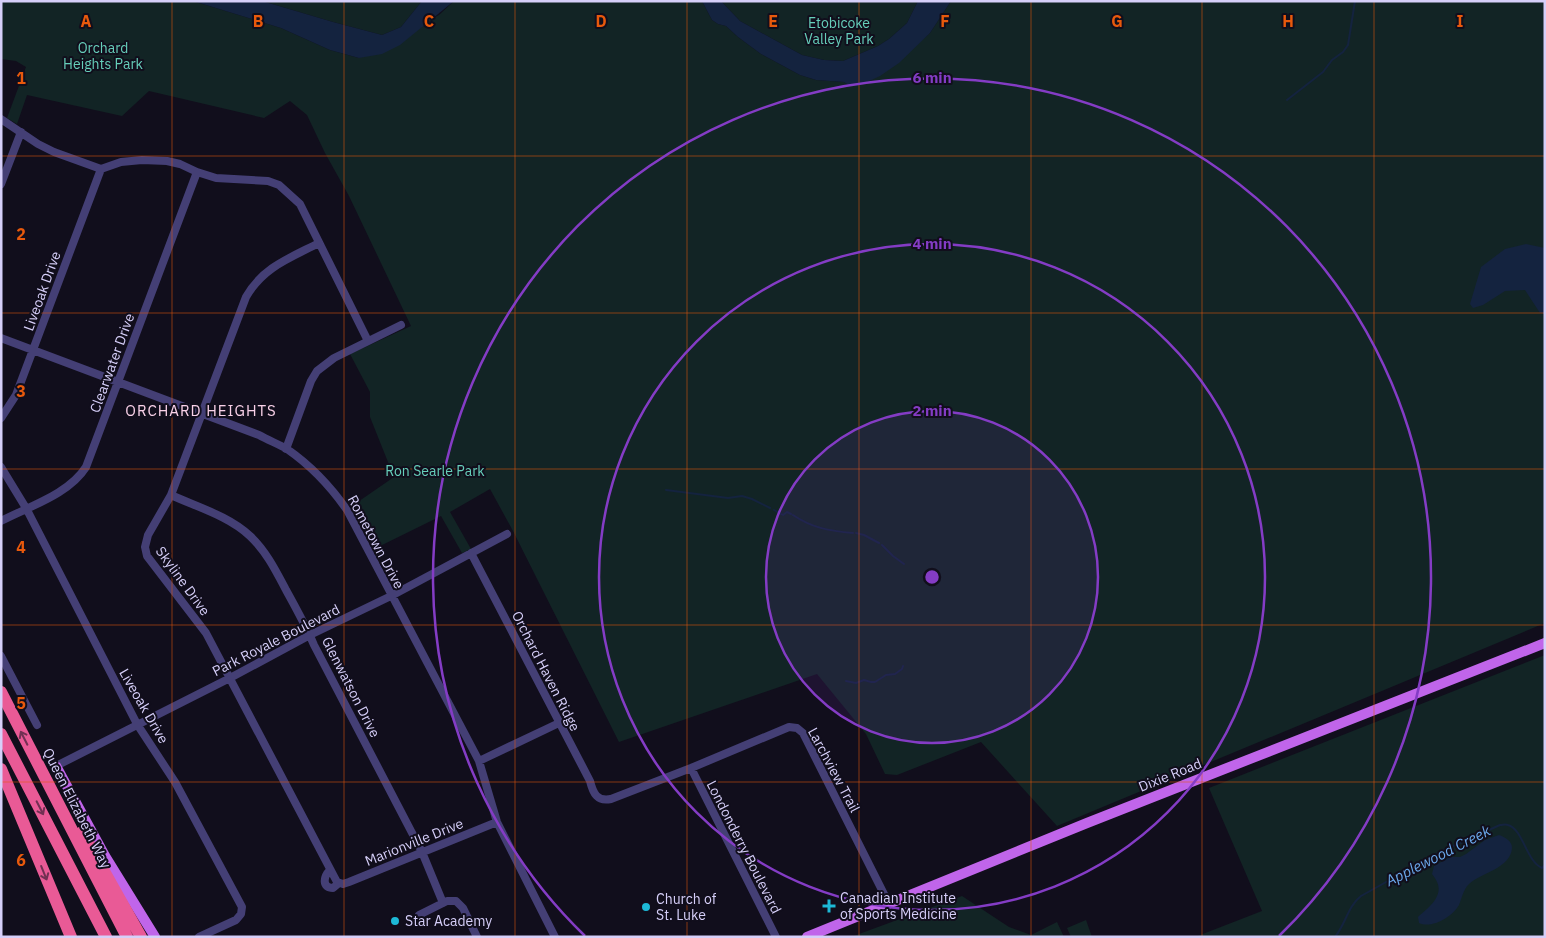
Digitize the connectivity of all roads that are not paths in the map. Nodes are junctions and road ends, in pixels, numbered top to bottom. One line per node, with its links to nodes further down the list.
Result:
1 (1, 118): 2 (street)
2 (21, 132): 3 (street); 5 (street)
3 (101, 169): 4 (street); 10 (street, Liveoak Drive)
4 (196, 172): 6 (street); 11 (street, Clearwater Drive)
5 (1, 184)
6 (319, 243): 9 (street); 12 (street, Skyline Drive)
7 (401, 324): 9 (street)
8 (1, 338): 10 (street, Rometown Drive)
9 (368, 341): 14 (street)
10 (34, 349): 11 (street, Rometown Drive); 13 (street, Liveoak Drive)
11 (118, 382): 12 (street, Rometown Drive); 17 (street, Clearwater Drive)
12 (203, 413): 14 (street, Rometown Drive); 16 (street, Skyline Drive)
13 (1, 418)
14 (286, 449): 21 (street, Rometown Drive)
15 (1, 467): 17 (street, Liveoak Drive)
16 (171, 495): 22 (street, Glenwatson Drive); 25 (street, Skyline Drive)
17 (26, 508): 18 (street, Clearwater Drive); 28 (street, Liveoak Drive)
18 (1, 521)
19 (507, 534): 20 (street, Park Royale Boulevard)
20 (471, 553): 21 (street, Park Royale Boulevard); 27 (street, Orchard Haven Ridge)
21 (391, 596): 22 (street, Park Royale Boulevard); 31 (street, Rometown Drive)
22 (310, 635): 25 (street, Park Royale Boulevard); 38 (street, Glenwatson Drive)
23 (1545, 643): 41 (main road, Dixie Road)
24 (1, 656): 29 (street)
25 (230, 678): 28 (street, Park Royale Boulevard); 39 (street, Skyline Drive)
26 (1, 692): 35 (highway, Queen Elizabeth Way, one-way to 26)
27 (559, 723): 31 (street); 36 (street, Orchard Haven Ridge)
28 (137, 724): 32 (street, Park Royale Boulevard); 48 (street, Liveoak Drive)
29 (37, 725)
30 (1, 734): 44 (highway, one-way to 44)
31 (479, 761): 37 (street, Rometown Drive)
32 (56, 766): 47 (main road)
33 (691, 768): 36 (street, Larchview Trail); 41 (street, Larchview Trail); 51 (street, Londonderry Boulevard)
34 (1, 769): 43 (highway, one-way to 43)
35 (40, 769): 45 (highway, Queen Elizabeth Way); 46 (highway)
36 (602, 799)
37 (497, 822): 38 (street, Marionville Drive); 50 (street, Rometown Drive)
38 (422, 852): 39 (street, Marionville Drive); 40 (street, Glenwatson Drive)
39 (340, 883)
40 (443, 903): 42 (street); 49 (street)
41 (889, 904): 52 (main road, Dixie Road)
42 (419, 915)
43 (70, 937)
44 (106, 937)
45 (127, 937)
46 (142, 937)
47 (155, 937)
48 (200, 937)
49 (477, 937)
50 (555, 937)
51 (776, 937)
52 (807, 937)

